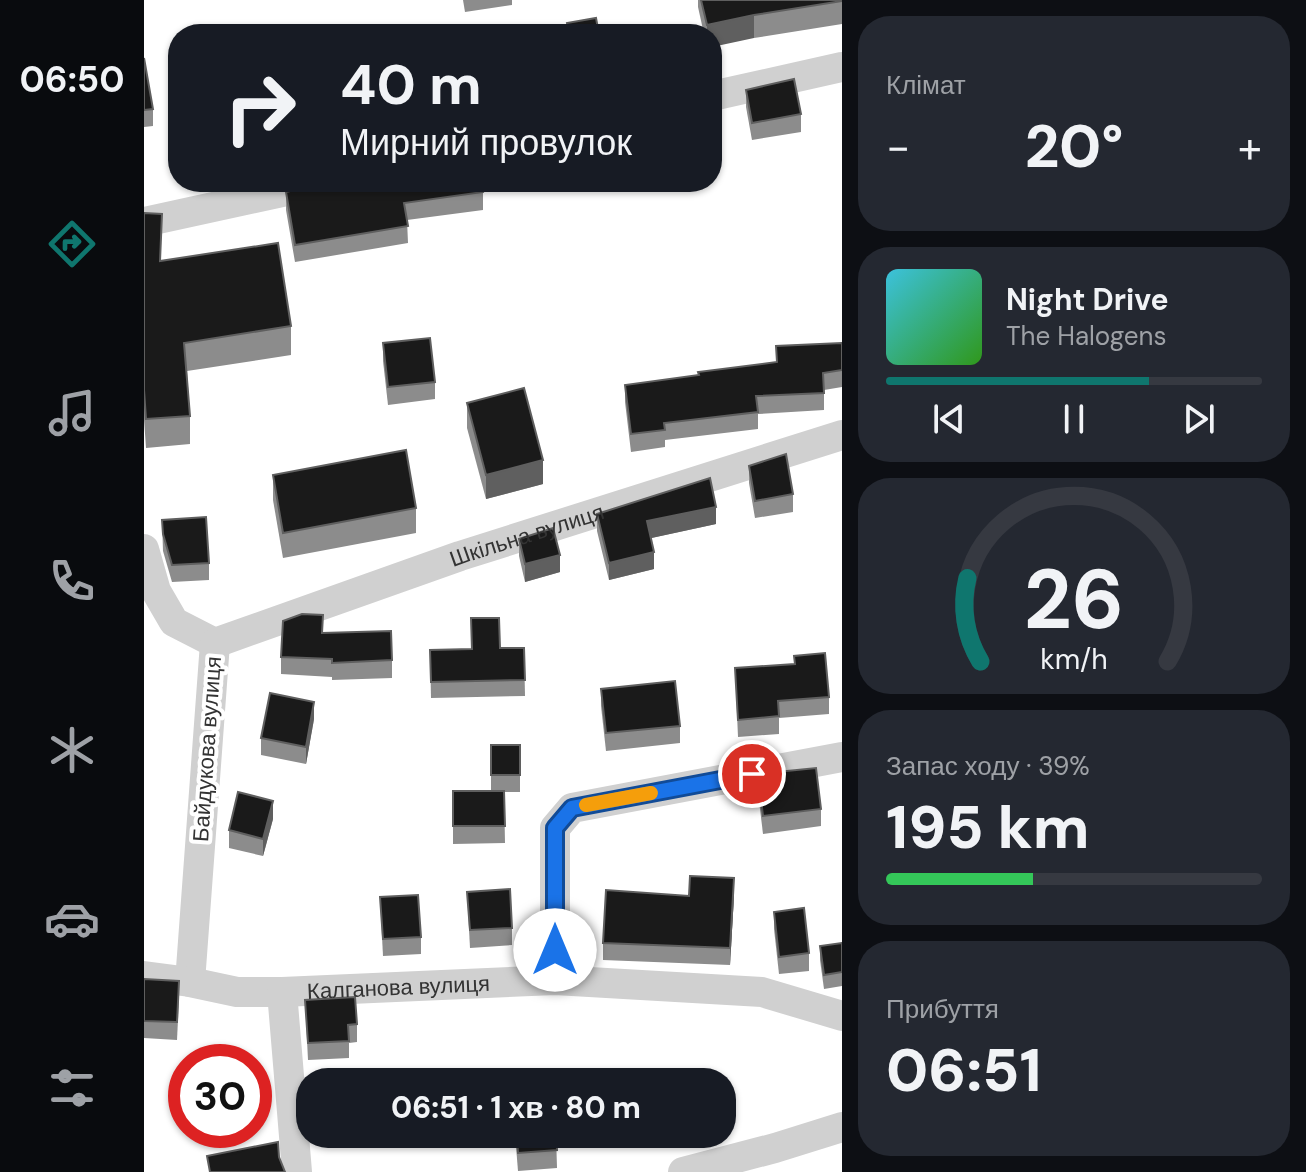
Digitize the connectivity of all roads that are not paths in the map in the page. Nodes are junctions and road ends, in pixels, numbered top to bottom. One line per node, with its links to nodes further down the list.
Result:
1 (842, 67): 2 (street)
2 (722, 94)
3 (282, 192): 4 (street)
4 (144, 222)
5 (842, 435): 7 (street, Шкільна вулиця)
6 (144, 549): 7 (street, Байдукова вулиця)
7 (215, 643): 11 (street, Байдукова вулиця)
8 (842, 757): 10 (street)
9 (144, 976): 11 (street, Калганова вулиця)
10 (555, 980): 12 (street, Калганова вулиця); 13 (street, Калганова вулиця)
11 (190, 982): 12 (street, Калганова вулиця)
12 (282, 992): 15 (street)
13 (842, 1016)
14 (842, 1127): 16 (street)
15 (297, 1172)
16 (683, 1172)

